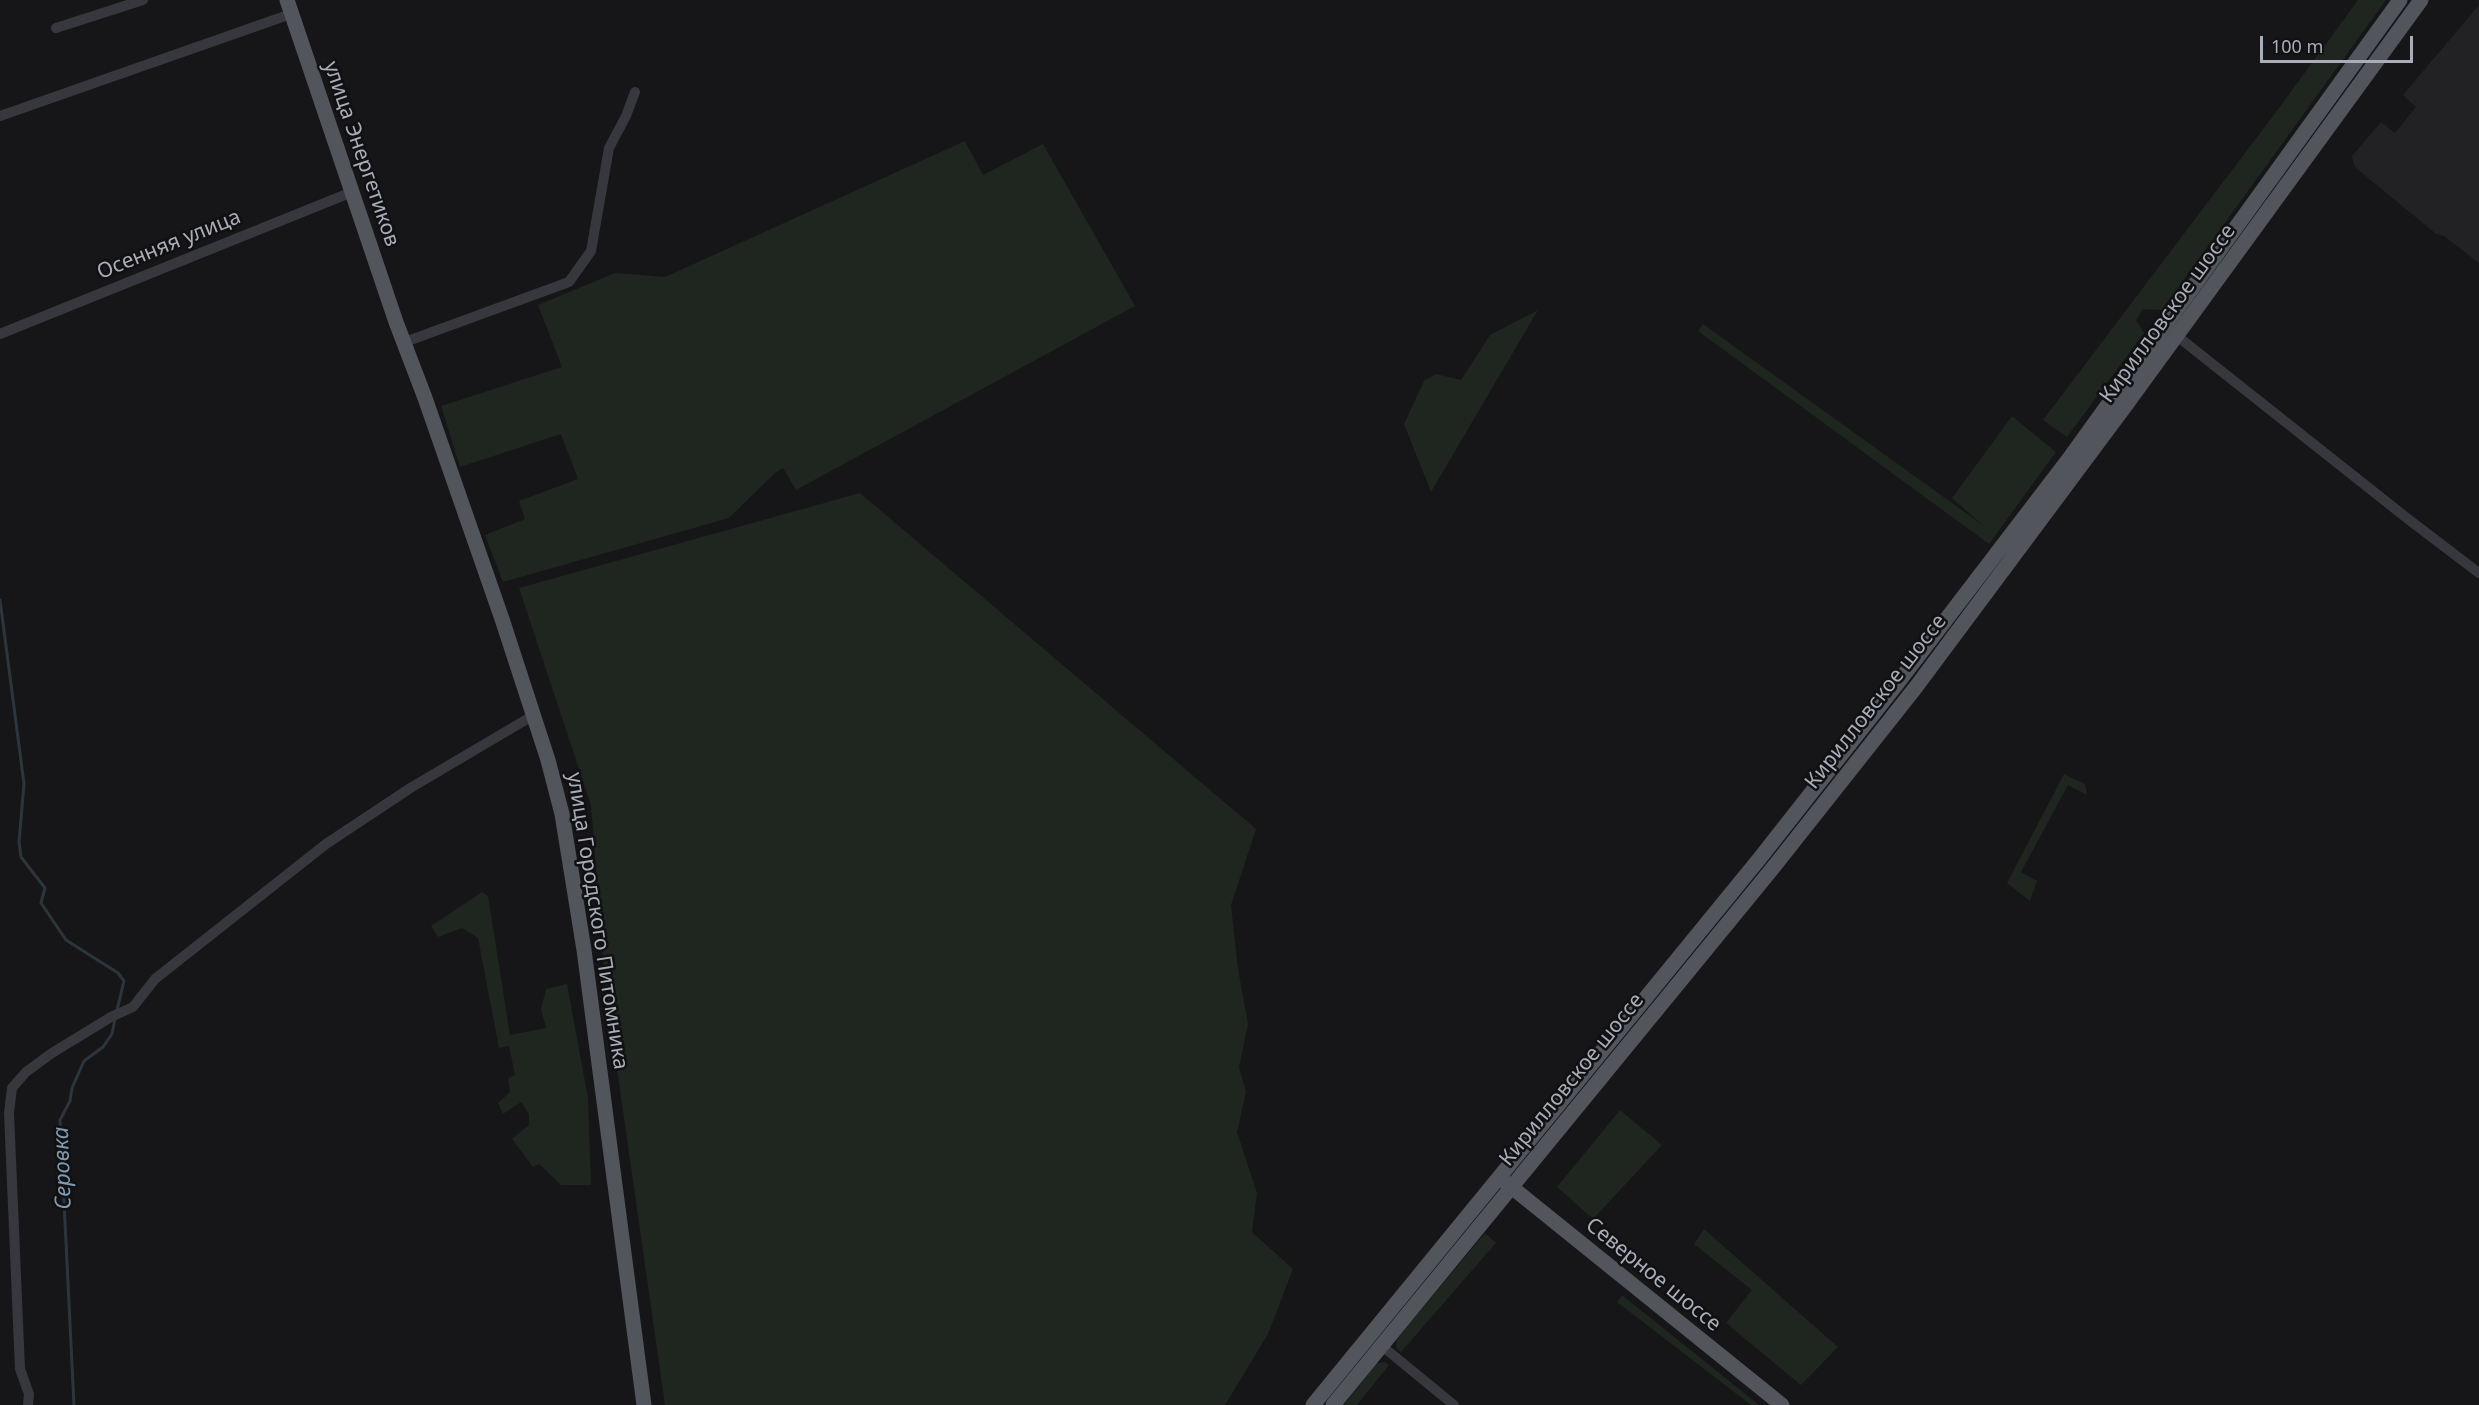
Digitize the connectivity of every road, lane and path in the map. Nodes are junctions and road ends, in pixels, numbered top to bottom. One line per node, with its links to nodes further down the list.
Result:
1 (143, 0): 5 (street)
2 (2400, 0): 10 (main road, Кирилловское шоссе)
3 (2421, 0): 12 (main road, Кирилловское шоссе)
4 (289, 7): 7 (street); 8 (main road, улица Энергетиков)
5 (56, 28)
6 (635, 92): 13 (street)
7 (0, 116)
8 (352, 192): 9 (main road, улица Энергетиков); 11 (street, Осенняя улица)
9 (396, 322): 13 (main road, улица Городского Питомника)
10 (2164, 327): 12 (street); 16 (main road, Кирилловское шоссе)
11 (0, 334)
12 (2178, 336): 14 (street); 16 (main road, Кирилловское шоссе)
13 (405, 342): 15 (main road, улица Городского Питомника)
14 (2479, 573)
15 (534, 715): 18 (street); 19 (main road, улица Городского Питомника)
16 (1505, 1182): 17 (main road, Кирилловское шоссе); 20 (main road, Кирилловское шоссе); 23 (main road, Северное шоссе)
17 (1382, 1346): 21 (main road, Кирилловское шоссе); 22 (street)
18 (28, 1405)
19 (644, 1405)
20 (1313, 1405)
21 (1333, 1405)
22 (1455, 1405)
23 (1782, 1405)

